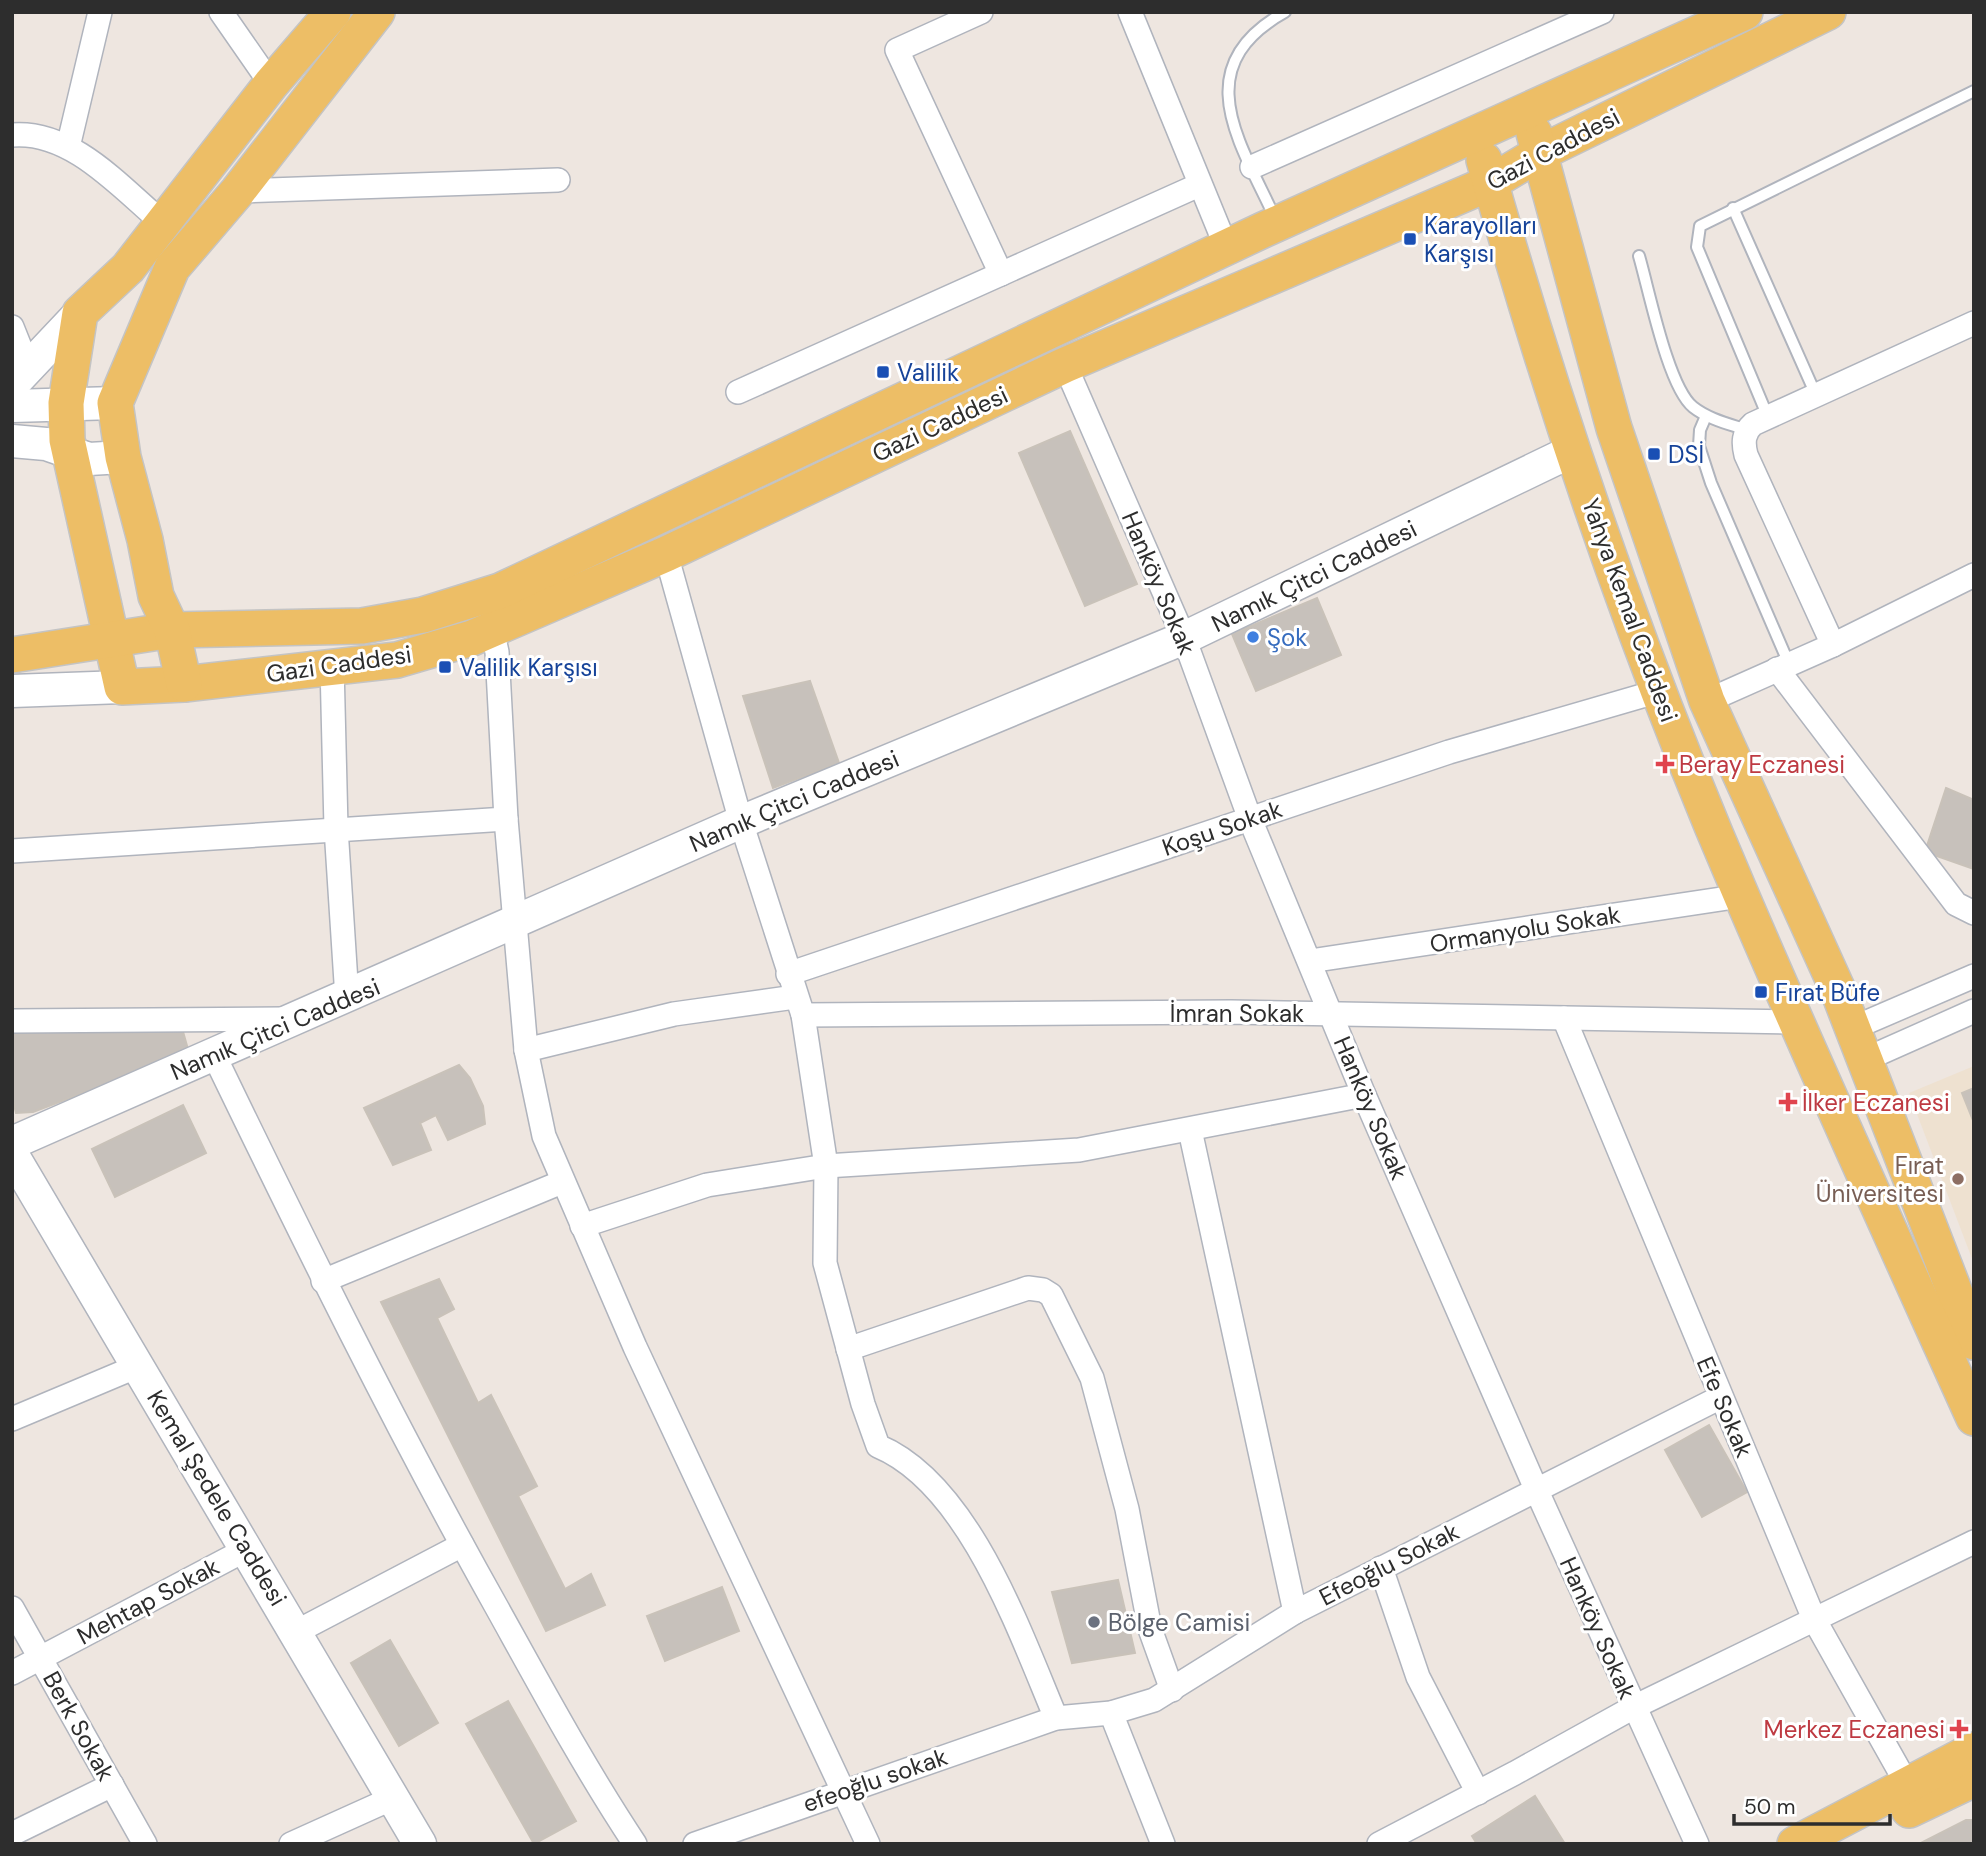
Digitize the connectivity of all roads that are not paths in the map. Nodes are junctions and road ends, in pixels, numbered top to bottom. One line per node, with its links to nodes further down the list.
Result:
1 (100, 12): 16 (street)
2 (221, 12): 11 (street)
3 (333, 12): 11 (main road)
4 (377, 12): 22 (main road)
5 (981, 12): 28 (street)
6 (1130, 12): 21 (street)
7 (1285, 12): 18 (lane)
8 (1602, 12): 18 (street)
9 (1745, 12): 13 (main road, Gazi Caddesi)
10 (1828, 12): 17 (main road, Gazi Caddesi)
11 (271, 84): 24 (main road)
12 (1974, 91): 23 (lane)
13 (1528, 112): 14 (main road, Gazi Caddesi); 17 (main road, Yahya Kemal Caddesi)
14 (1476, 133): 20 (main road, Yahya Kemal Caddesi); 25 (main road, Gazi Caddesi)
15 (12, 135): 16 (street)
16 (68, 147): 24 (street)
17 (1540, 153): 20 (main road, Gazi Caddesi); 60 (main road, Yahya Kemal Caddesi)
18 (1252, 167): 25 (lane)
19 (558, 180): 22 (street)
20 (1490, 183): 32 (main road, Gazi Caddesi); 43 (main road, Yahya Kemal Caddesi)
21 (1199, 185): 26 (street); 28 (street)
22 (238, 191): 37 (main road)
23 (1733, 208): 35 (lane); 40 (lane)
24 (163, 223): 29 (main road)
25 (1278, 224): 26 (main road, Gazi Caddesi)
26 (1227, 249): 49 (main road, Gazi Caddesi)
27 (1639, 256): 39 (lane)
28 (1001, 274): 34 (street)
29 (80, 313): 33 (street); 36 (main road)
30 (1974, 323): 35 (street)
31 (12, 327): 33 (street)
32 (1065, 365): 46 (main road, Gazi Caddesi); 50 (street, Hanköy Sokak)
33 (20, 376)
34 (738, 392)
35 (1816, 395): 40 (street)
36 (66, 403): 37 (street); 38 (street); 44 (main road)
37 (115, 404): 45 (main road)
38 (12, 406)
39 (1706, 416): 41 (lane); 55 (lane)
40 (1768, 418): 41 (street)
41 (1747, 430): 52 (street)
42 (12, 441): 44 (street)
43 (1572, 452): 50 (street, Namık Çitci Caddesi); 59 (main road, Yahya Kemal Caddesi)
44 (70, 454): 45 (street); 51 (main road)
45 (123, 457): 49 (main road)
46 (666, 554): 48 (main road, Gazi Caddesi); 63 (street)
47 (1974, 575): 52 (street)
48 (492, 629): 54 (main road, Gazi Caddesi); 61 (street)
49 (172, 630): 51 (main road, Gazi Caddesi); 56 (main road)
50 (1184, 638): 62 (street, Hanköy Sokak); 63 (street, Namık Çitci Caddesi)
51 (111, 639): 53 (main road, Gazi Caddesi); 57 (main road)
52 (1833, 645): 55 (street)
53 (12, 655)
54 (332, 665): 56 (main road, Gazi Caddesi); 64 (street)
55 (1783, 667): 60 (street); 67 (street)
56 (184, 684): 57 (main road, Gazi Caddesi)
57 (122, 687): 58 (street, Gazi Caddesi)
58 (12, 691)
59 (1659, 691): 62 (street, Koşu Sokak); 66 (main road, Yahya Kemal Caddesi)
60 (1707, 701): 80 (main road, Yahya Kemal Caddesi)
61 (506, 819): 64 (street); 68 (street)
62 (1250, 819): 69 (street, Hanköy Sokak); 70 (street, Koşu Sokak)
63 (741, 822): 68 (street, Namık Çitci Caddesi); 70 (street)
64 (337, 828): 65 (street); 72 (street)
65 (12, 851)
66 (1741, 896): 69 (street, Ormanyolu Sokak); 79 (main road, Yahya Kemal Caddesi)
67 (1974, 913)
68 (515, 923): 72 (street, Namık Çitci Caddesi); 81 (street)
69 (1310, 961): 75 (street, Hanköy Sokak)
70 (788, 974): 73 (street)
71 (1974, 976): 80 (street)
72 (346, 998): 77 (street, Namık Çitci Caddesi)
73 (799, 1006): 75 (street, İmran Sokak); 81 (street, İmran Sokak); 87 (street)
74 (1974, 1012): 80 (street)
75 (1332, 1014): 76 (street, İmran Sokak); 83 (street, Hanköy Sokak)
76 (1564, 1018): 79 (street, İmran Sokak); 94 (street, Efe Sokak)
77 (296, 1019): 78 (street); 82 (street, Namık Çitci Caddesi)
78 (12, 1021)
79 (1798, 1022): 96 (main road, Yahya Kemal Caddesi)
80 (1858, 1044): 91 (main road, Yahya Kemal Caddesi)
81 (526, 1050): 88 (street)
82 (214, 1055): 85 (street, Namık Çitci Caddesi); 90 (street)
83 (1364, 1095): 84 (street); 97 (street, Hanköy Sokak)
84 (1190, 1130): 87 (street); 103 (street)
85 (12, 1143)
86 (12, 1154): 93 (street, Kemal Şedele Caddesi)
87 (826, 1166): 89 (street); 92 (street)
88 (562, 1182): 89 (street); 90 (street)
89 (582, 1226): 116 (street)
90 (323, 1281): 99 (street)
91 (1974, 1342)
92 (848, 1349): 108 (street); 111 (street)
93 (138, 1366): 95 (street); 100 (street, Kemal Şedele Caddesi)
94 (1721, 1397): 97 (street, Efeoğlu Sokak); 104 (street, Efe Sokak)
95 (12, 1419)
96 (1974, 1419)
97 (1536, 1489): 101 (street, Efeoğlu Sokak); 109 (street, Hanköy Sokak)
98 (1974, 1542): 104 (street)
99 (462, 1545): 105 (street); 124 (street)
100 (247, 1549): 105 (street, Kemal Şedele Caddesi); 106 (street, Mehtap Sokak)
101 (1381, 1568): 103 (street, Efeoğlu Sokak); 117 (street)
102 (12, 1608): 106 (street, Berk Sokak)
103 (1295, 1612): 108 (street, Efeoğlu Sokak)
104 (1814, 1619): 109 (street); 115 (street, Efe Sokak)
105 (296, 1632): 118 (street, Kemal Şedele Caddesi)
106 (41, 1657): 107 (street, Mehtap Sokak); 114 (street, Berk Sokak)
107 (12, 1673)
108 (1172, 1690): 110 (street, Efeoğlu Sokak)
109 (1634, 1707): 117 (street); 129 (street, Hanköy Sokak)
110 (1111, 1713): 111 (street, Efeoğlu Sokak); 127 (street)
111 (1056, 1718): 116 (street, efeoğlu sokak)
112 (1974, 1750): 115 (main road)
113 (1974, 1779): 131 (main road)
114 (112, 1785): 119 (street); 121 (street, Berk Sokak)
115 (1908, 1786): 130 (main road)
116 (845, 1790): 125 (street, efeoğlu sokak); 126 (street)
117 (1478, 1793): 128 (street)
118 (393, 1798): 120 (street); 123 (street, Kemal Şedele Caddesi)
119 (12, 1834)
120 (337, 1835): 122 (street)
121 (145, 1844)
122 (290, 1844)
123 (420, 1844)
124 (635, 1844)
125 (695, 1844)
126 (869, 1844)
127 (1163, 1844)
128 (1379, 1844)
129 (1697, 1844)
130 (1795, 1844)
131 (1839, 1844)

